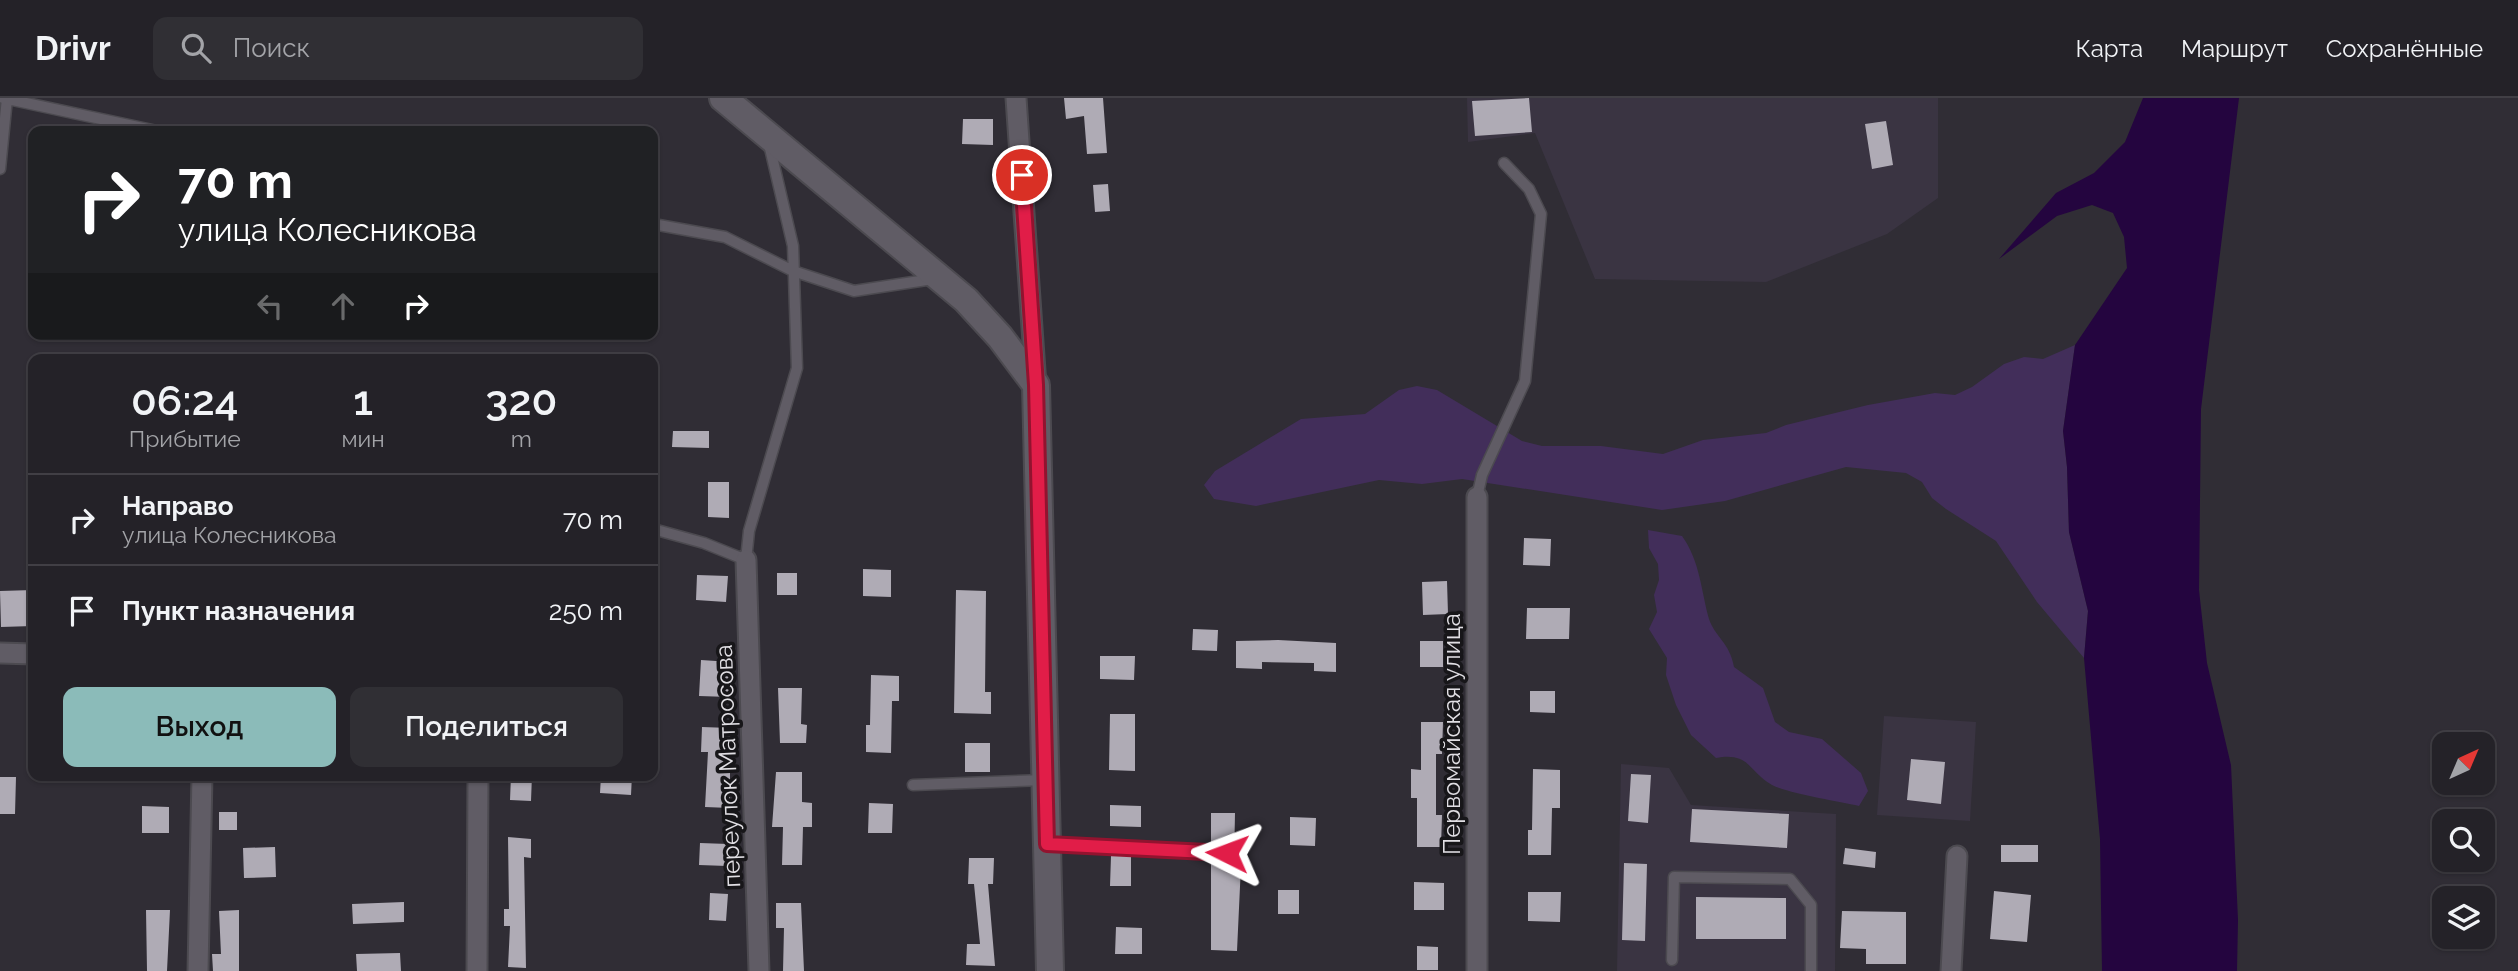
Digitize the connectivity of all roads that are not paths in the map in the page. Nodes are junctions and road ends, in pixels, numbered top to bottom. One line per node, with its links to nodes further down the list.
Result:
1 (6, 98): 4 (lane); 7 (lane)
2 (723, 98): 5 (street)
3 (1016, 98): 11 (street)
4 (134, 126)
5 (767, 136): 9 (lane); 10 (street)
6 (1504, 163): 12 (lane)
7 (0, 169)
8 (658, 225): 9 (lane)
9 (793, 271): 10 (lane); 14 (lane)
10 (939, 278): 11 (street)
11 (1036, 385): 17 (street)
12 (1477, 497): 29 (street, Первомайская улица)
13 (658, 530): 14 (lane)
14 (746, 560): 27 (street, переулок Матросова)
15 (0, 653): 16 (street)
16 (28, 654)
17 (1045, 780): 20 (lane); 21 (street)
18 (202, 781): 25 (street)
19 (478, 781): 26 (street)
20 (913, 785)
21 (1047, 844): 22 (lane); 28 (street)
22 (1227, 853)
23 (1957, 856): 31 (street)
24 (1672, 960): 30 (lane)
25 (198, 971)
26 (477, 971)
27 (759, 971)
28 (1050, 971)
29 (1477, 971)
30 (1811, 971)
31 (1951, 971)

